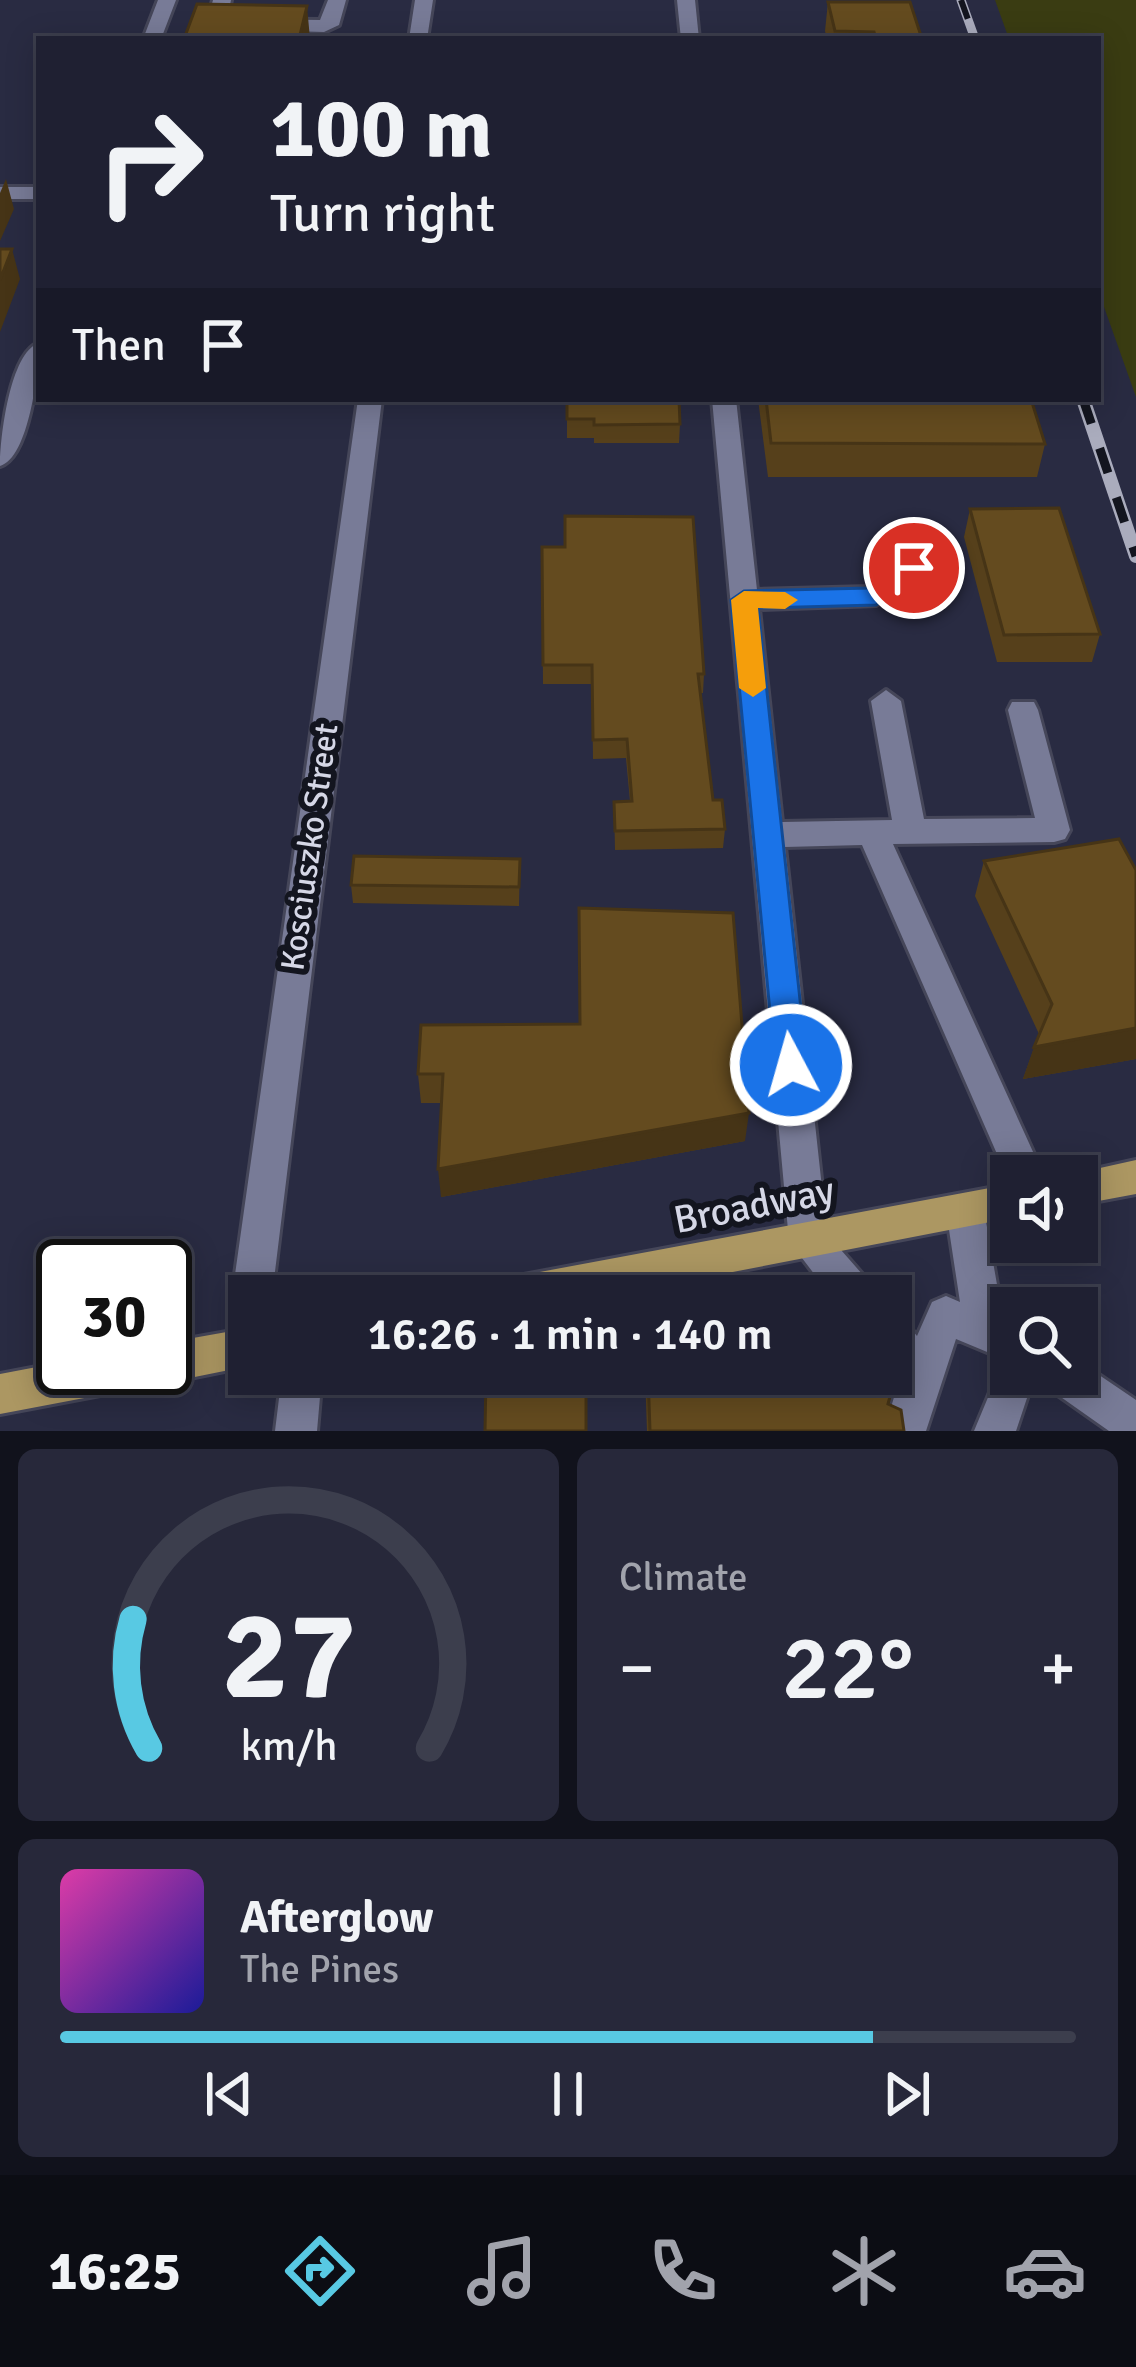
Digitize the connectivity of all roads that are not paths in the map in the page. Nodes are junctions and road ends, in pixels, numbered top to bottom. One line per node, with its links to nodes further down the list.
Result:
1 (166, 0): 6 (street)
2 (223, 0): 3 (street)
3 (337, 0)
4 (424, 0): 7 (street)
5 (686, 0): 8 (street)
6 (153, 36)
7 (418, 36)
8 (690, 36)
9 (0, 193): 10 (street)
10 (36, 193)
11 (36, 358): 14 (street)
12 (370, 402): 28 (street, Kosciuszko Street)
13 (724, 402): 16 (street)
14 (0, 458)
15 (906, 534): 16 (street)
16 (744, 600): 21 (street)
17 (886, 701): 20 (street)
18 (1023, 710): 20 (street)
19 (872, 832): 20 (street); 21 (street); 22 (street)
20 (910, 832)
21 (767, 835): 27 (street)
22 (1016, 1155)
23 (1136, 1177): 24 (main road)
24 (1098, 1184)
25 (990, 1205): 26 (main road, Broadway)
26 (965, 1210): 27 (main road, Broadway); 31 (street)
27 (808, 1240): 29 (main road, Broadway); 30 (street)
28 (255, 1275)
29 (624, 1275)
30 (838, 1275)
31 (990, 1306)
32 (990, 1334): 36 (street)
33 (228, 1344): 34 (main road)
34 (192, 1355)
35 (912, 1360): 36 (street)
36 (922, 1372): 44 (street)
37 (36, 1387): 38 (main road)
38 (0, 1394)
39 (300, 1395): 43 (street)
40 (1008, 1395): 45 (street)
41 (1095, 1395): 42 (street)
42 (1132, 1418)
43 (296, 1431)
44 (905, 1431)
45 (994, 1431)

